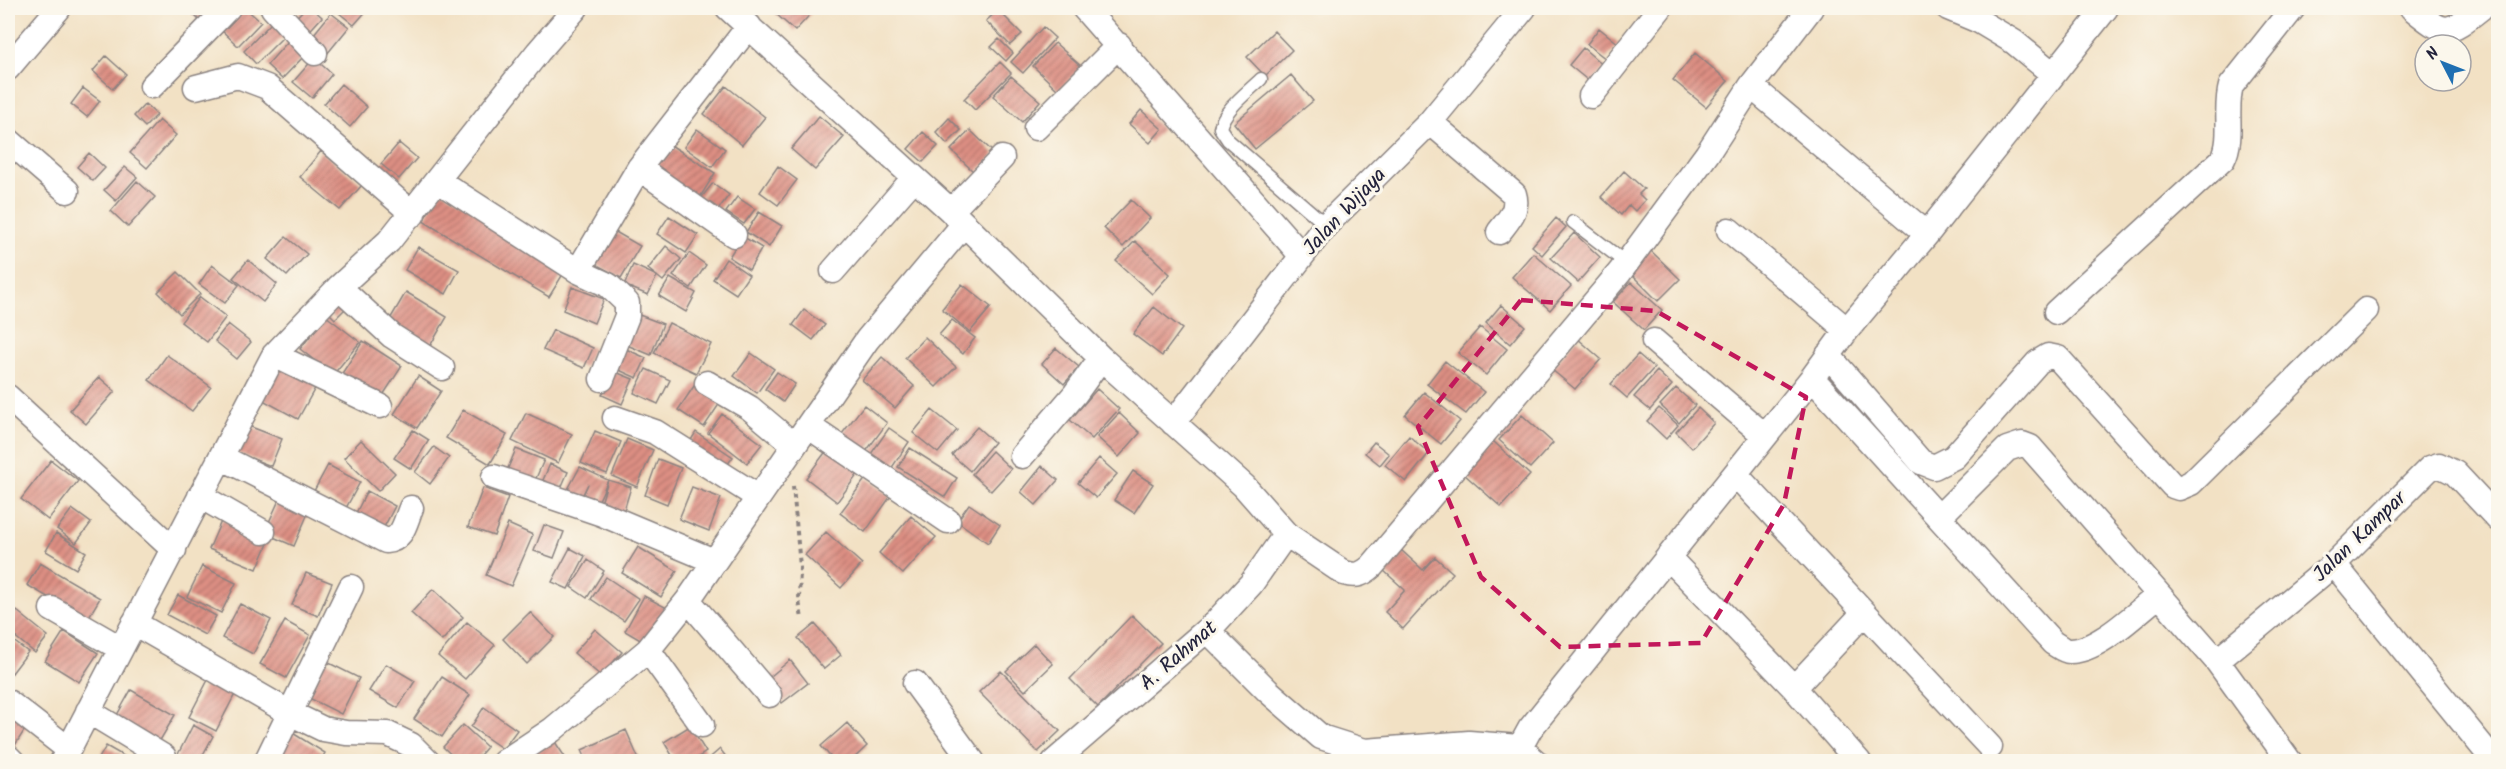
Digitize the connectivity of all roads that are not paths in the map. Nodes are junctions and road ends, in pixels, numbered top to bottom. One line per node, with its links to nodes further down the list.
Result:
1 (59, 8): 17 (street)
2 (228, 8): 20 (street)
3 (576, 8): 30 (street)
4 (1084, 8): 15 (street)
5 (1524, 8): 24 (street, Jalan Wijaya)
6 (1660, 8): 23 (street)
7 (1811, 8): 21 (street)
8 (1948, 8): 18 (street)
9 (2106, 8): 18 (street)
10 (2293, 8): 46 (street)
11 (2412, 8): 12 (street)
12 (2481, 8)
13 (279, 10): 16 (street)
14 (742, 15): 28 (street); 29 (street)
15 (1119, 45): 25 (street); 40 (street)
16 (315, 53)
17 (8, 68)
18 (2053, 74): 38 (street)
19 (1261, 80): 35 (lane)
20 (152, 86)
21 (1751, 86): 38 (street); 41 (street)
22 (196, 87): 32 (street)
23 (1591, 96)
24 (1430, 122): 35 (street, Jalan Wijaya); 37 (street)
25 (1036, 128)
26 (8, 140): 31 (street)
27 (1002, 158): 33 (street)
28 (639, 168): 39 (street); 42 (street)
29 (914, 178): 33 (street); 43 (street)
30 (438, 180): 32 (street); 42 (street)
31 (67, 192)
32 (412, 214): 44 (street)
33 (958, 218): 51 (street); 61 (street)
34 (1572, 222): 41 (lane)
35 (1326, 225): 40 (street, Jalan Wijaya)
36 (1729, 230): 47 (street)
37 (1499, 232)
38 (1927, 234): 47 (street)
39 (734, 235)
40 (1302, 256): 59 (street, Jalan Wijaya)
41 (1626, 263): 73 (street)
42 (578, 271): 54 (street)
43 (833, 271)
44 (339, 287): 49 (street); 52 (street)
45 (2366, 310): 50 (street)
46 (2056, 312)
47 (1847, 330): 50 (street)
48 (1654, 341): 60 (street)
49 (274, 355): 57 (street); 63 (street)
50 (1828, 355): 53 (street)
51 (1101, 358): 59 (street); 62 (street)
52 (442, 369)
53 (1812, 378): 60 (street); 69 (street)
54 (602, 379)
55 (707, 383): 61 (street)
56 (8, 397): 74 (street)
57 (380, 406)
58 (615, 418): 67 (street)
59 (1173, 423): 73 (street)
60 (1765, 436): 64 (street)
61 (795, 444): 67 (street); 71 (street)
62 (1022, 456)
63 (221, 457): 66 (street); 68 (street)
64 (1735, 474): 75 (street); 82 (street)
65 (494, 477): 76 (street)
66 (200, 496): 72 (street); 74 (street)
67 (758, 497): 76 (street)
68 (411, 508)
69 (1940, 516): 79 (street); 79 (street)
70 (2499, 519): 77 (street, Jalan Kampar)
71 (948, 521)
72 (263, 532)
73 (1286, 534): 84 (street, A. Rahmat)
74 (174, 550): 83 (street)
75 (1668, 557): 89 (street); 99 (street)
76 (714, 561): 80 (street)
77 (2334, 564): 87 (street, Jalan Kampar); 108 (street)
78 (351, 587): 93 (street)
79 (2159, 595): 87 (street)
80 (688, 600): 86 (street); 90 (street)
81 (52, 609): 85 (street)
82 (1864, 613): 89 (street); 95 (street)
83 (134, 622): 85 (street); 93 (street)
84 (1207, 630): 99 (street); 105 (street, A. Rahmat)
85 (120, 648): 92 (street)
86 (648, 650): 94 (street); 100 (street)
87 (2217, 661): 107 (street)
88 (915, 683): 104 (street)
89 (1794, 688): 106 (street)
90 (769, 695)
91 (8, 702): 96 (street)
92 (88, 711): 96 (street); 98 (street)
93 (290, 713): 102 (street); 103 (street)
94 (702, 724)
95 (1990, 747)
96 (65, 755)
97 (8, 757): 101 (street)
98 (164, 757)
99 (1522, 757)
100 (506, 761)
101 (13, 762)
102 (266, 762)
103 (428, 762)
104 (973, 762)
105 (1054, 762)
106 (1859, 762)
107 (2290, 762)
108 (2495, 762)

